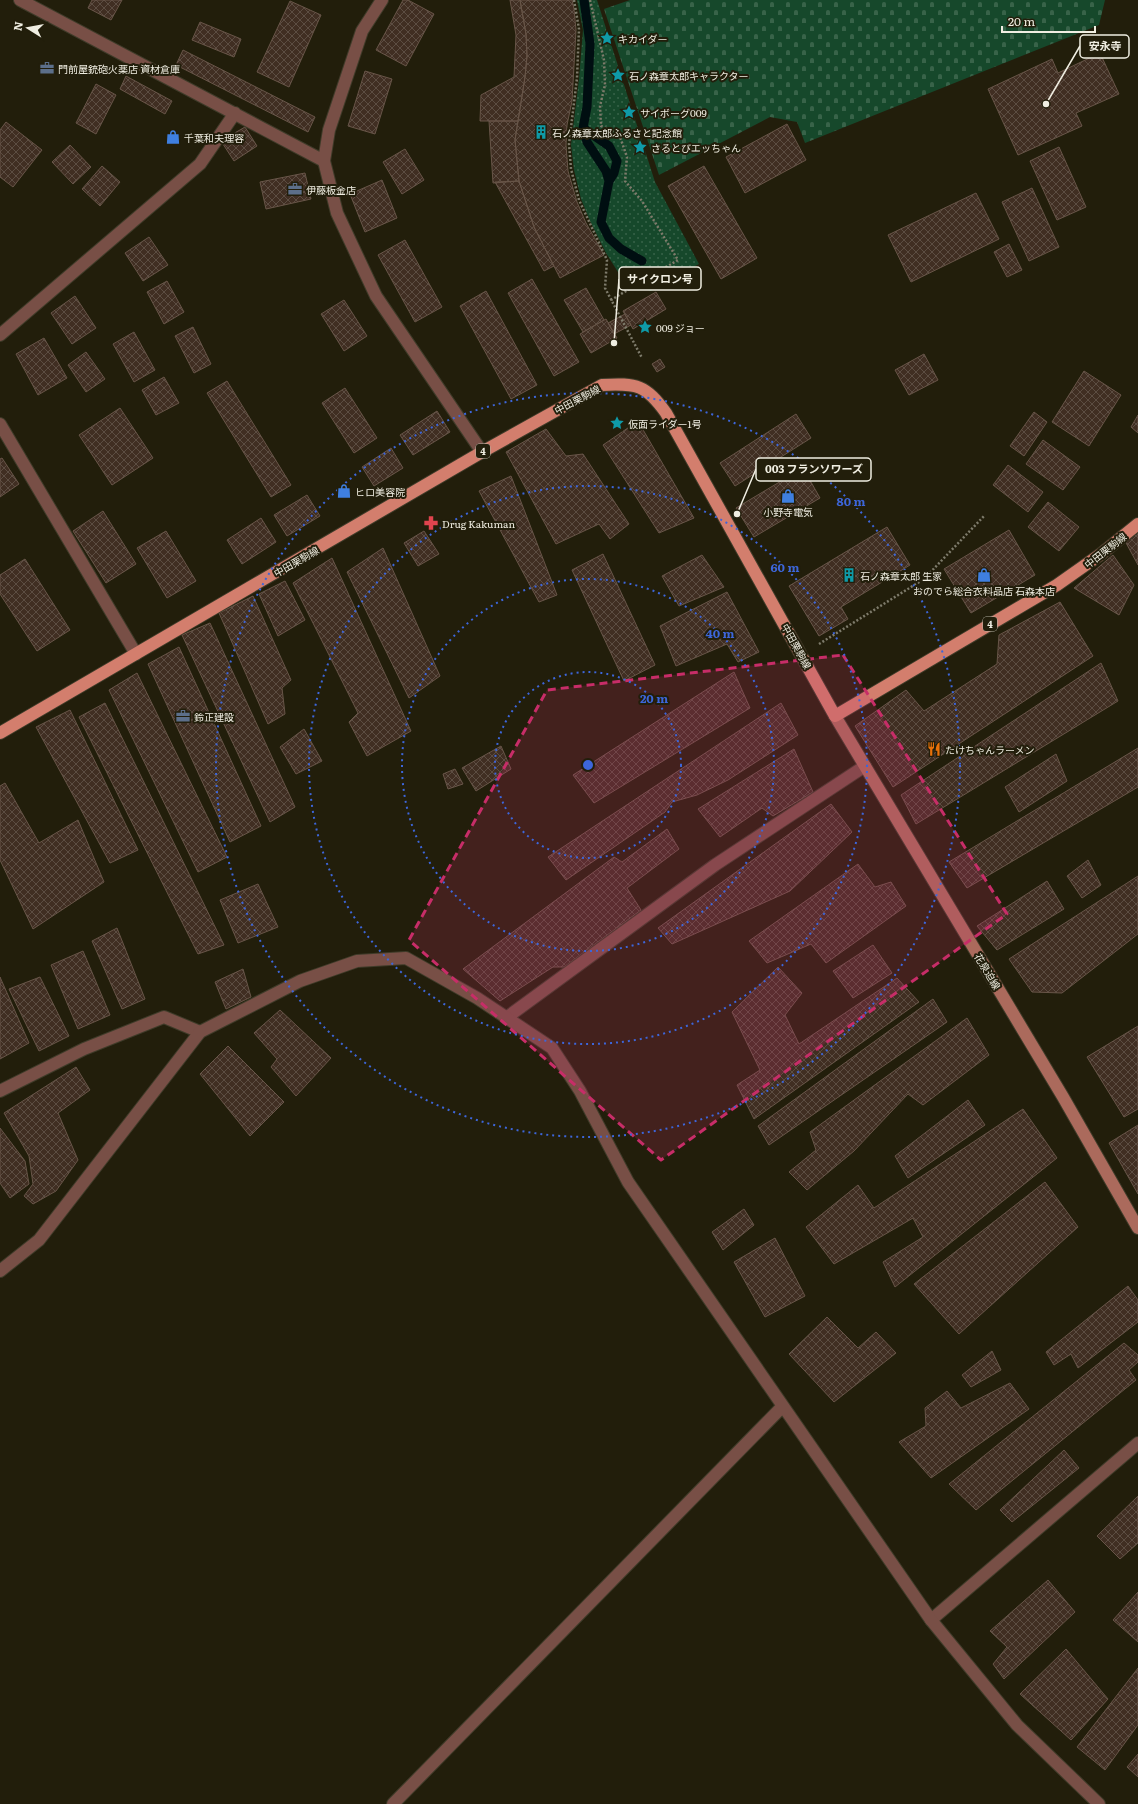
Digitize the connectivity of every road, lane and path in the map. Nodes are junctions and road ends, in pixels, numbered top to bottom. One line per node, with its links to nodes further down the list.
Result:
1 (20, 0): 5 (street)
2 (382, 0): 6 (street)
3 (574, 0): 7 (path)
4 (590, 0): 7 (path)
5 (235, 113): 6 (street); 8 (street)
6 (324, 161): 11 (street)
7 (611, 300): 9 (path)
8 (0, 335)
9 (642, 358)
10 (0, 424): 14 (street)
11 (482, 452): 14 (main road, 中田栗駒線 / 4); 15 (main road, 中田栗駒線 / 4)
12 (985, 515): 15 (path)
13 (1138, 524): 16 (main road, 中田栗駒線 / 4)
14 (136, 654): 17 (main road, 中田栗駒線 / 4)
15 (802, 655): 16 (main road, 中田栗駒線 / 4)
16 (835, 716): 18 (main road, 花泉迫線)
17 (0, 733)
18 (866, 766): 19 (street); 22 (main road, 花泉迫線)
19 (506, 1018): 20 (street); 24 (street)
20 (200, 1032): 21 (street); 23 (street)
21 (0, 1091)
22 (1138, 1228)
23 (0, 1271)
24 (782, 1407): 26 (street); 27 (street)
25 (1138, 1443): 26 (street)
26 (931, 1620): 28 (street)
27 (393, 1804)
28 (1099, 1804)

